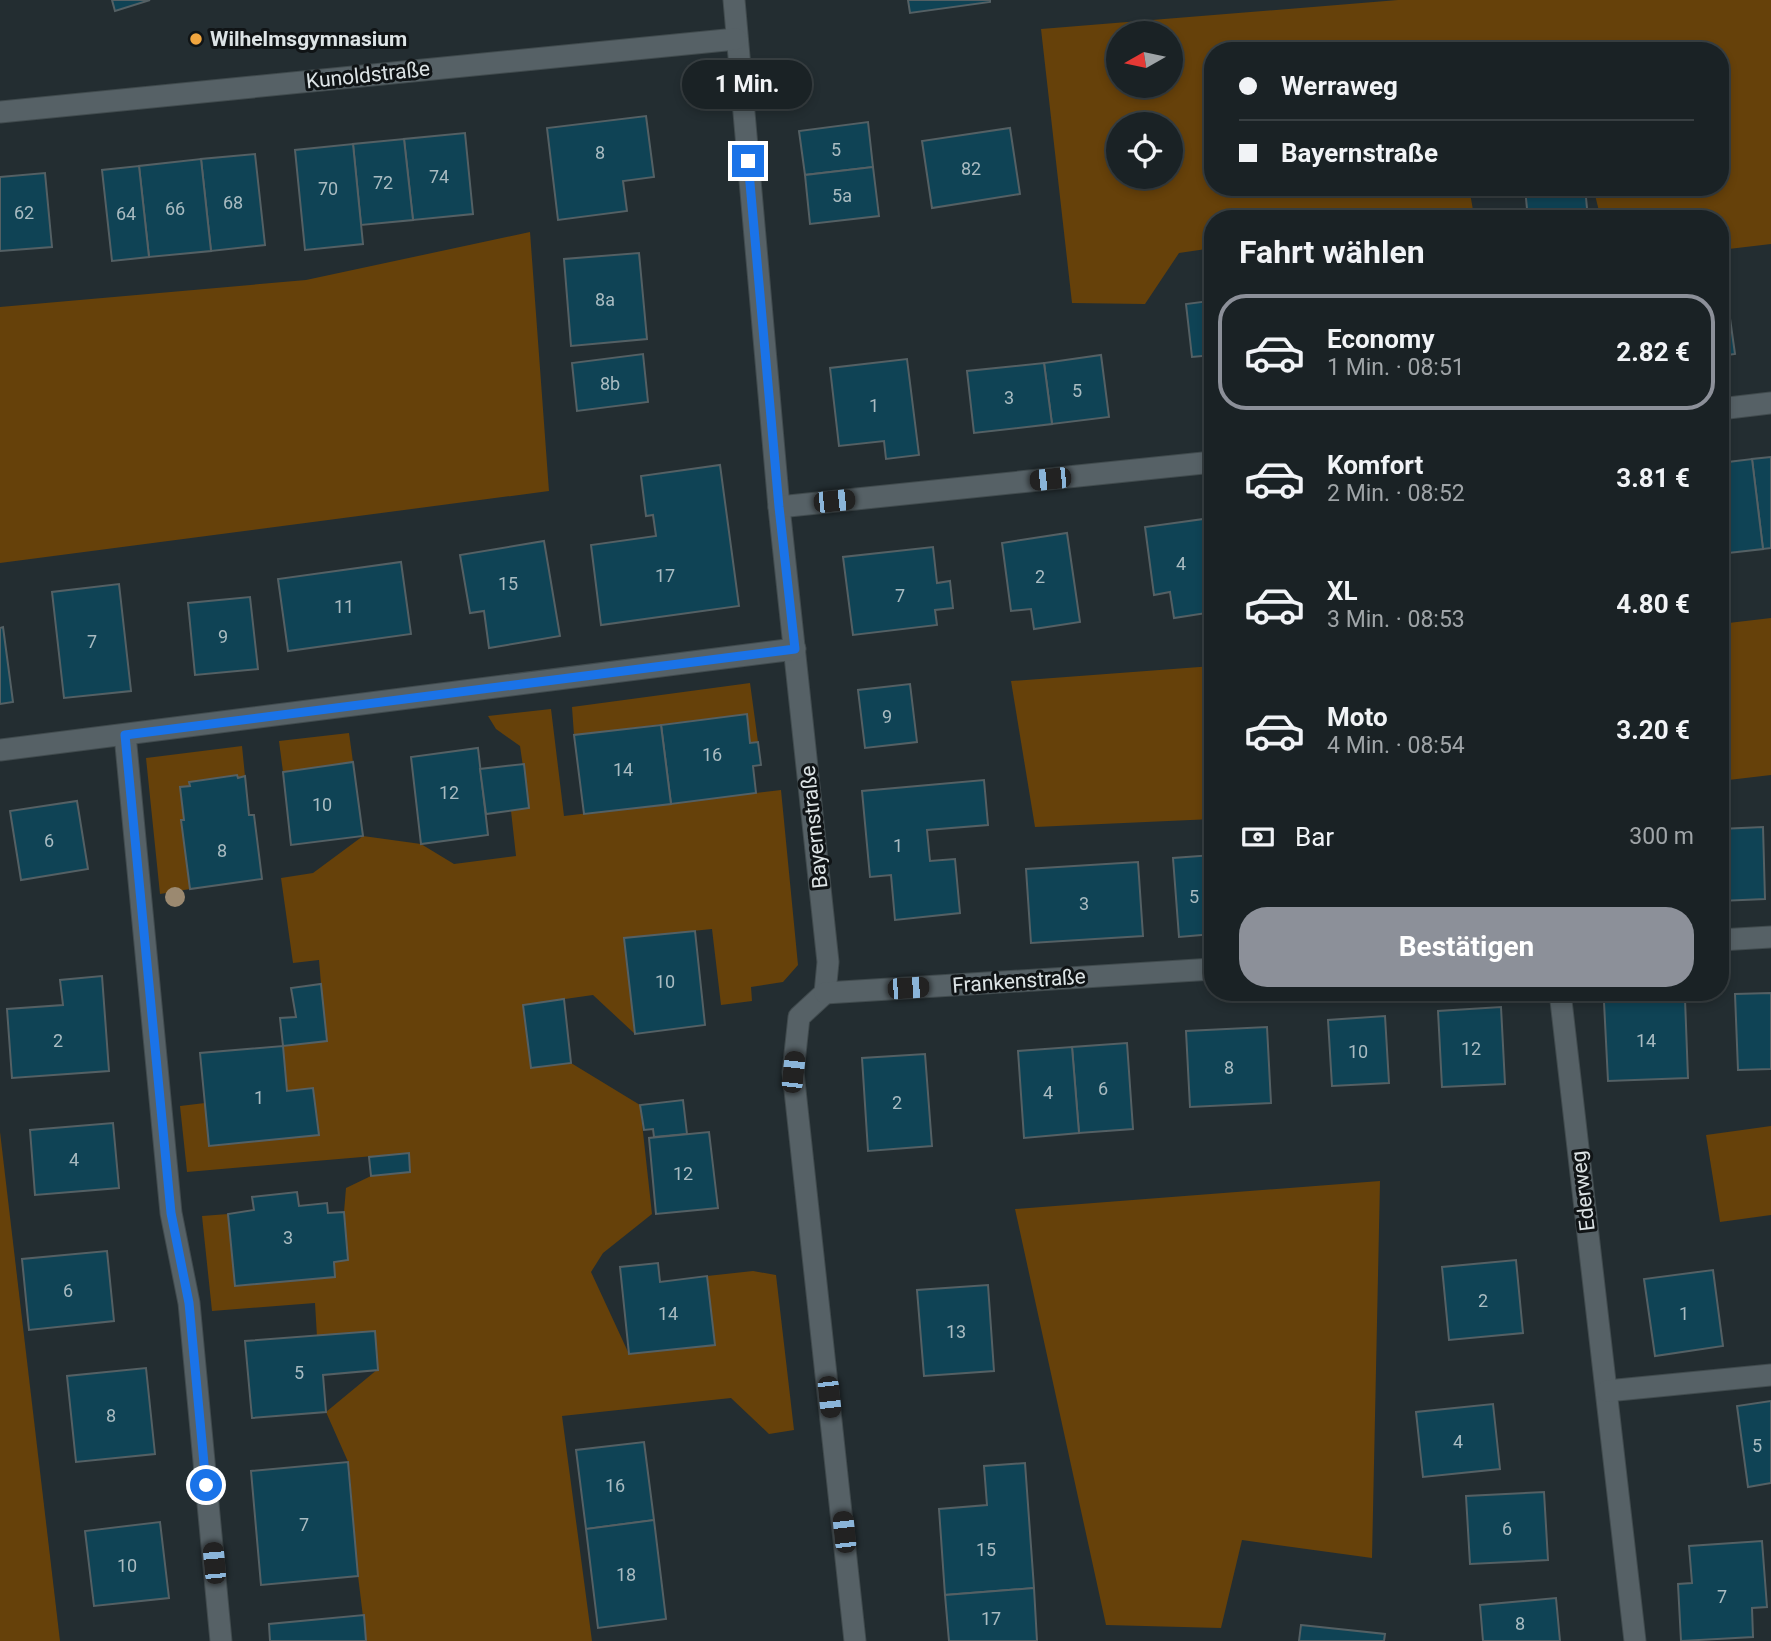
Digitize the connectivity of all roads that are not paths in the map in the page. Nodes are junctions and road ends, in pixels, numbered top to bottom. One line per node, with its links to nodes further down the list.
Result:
1 (734, 0): 2 (street, Bayernstraße)
2 (736, 38): 3 (street, Kunoldstraße); 7 (street, Bayernstraße)
3 (0, 113)
4 (1771, 403): 5 (street)
5 (1729, 408)
6 (1204, 463): 7 (street)
7 (779, 507): 8 (street, Bayernstraße)
8 (795, 649): 9 (street); 14 (street, Bayernstraße)
9 (125, 735): 10 (street); 18 (street)
10 (0, 750)
11 (1771, 937): 12 (street)
12 (1729, 939)
13 (1204, 970): 14 (street, Frankenstraße)
14 (825, 993): 19 (street)
15 (1561, 1001): 17 (street, Ederweg)
16 (1771, 1375): 17 (street)
17 (1607, 1391): 20 (street, Ederweg)
18 (221, 1641)
19 (855, 1641)
20 (1635, 1641)

